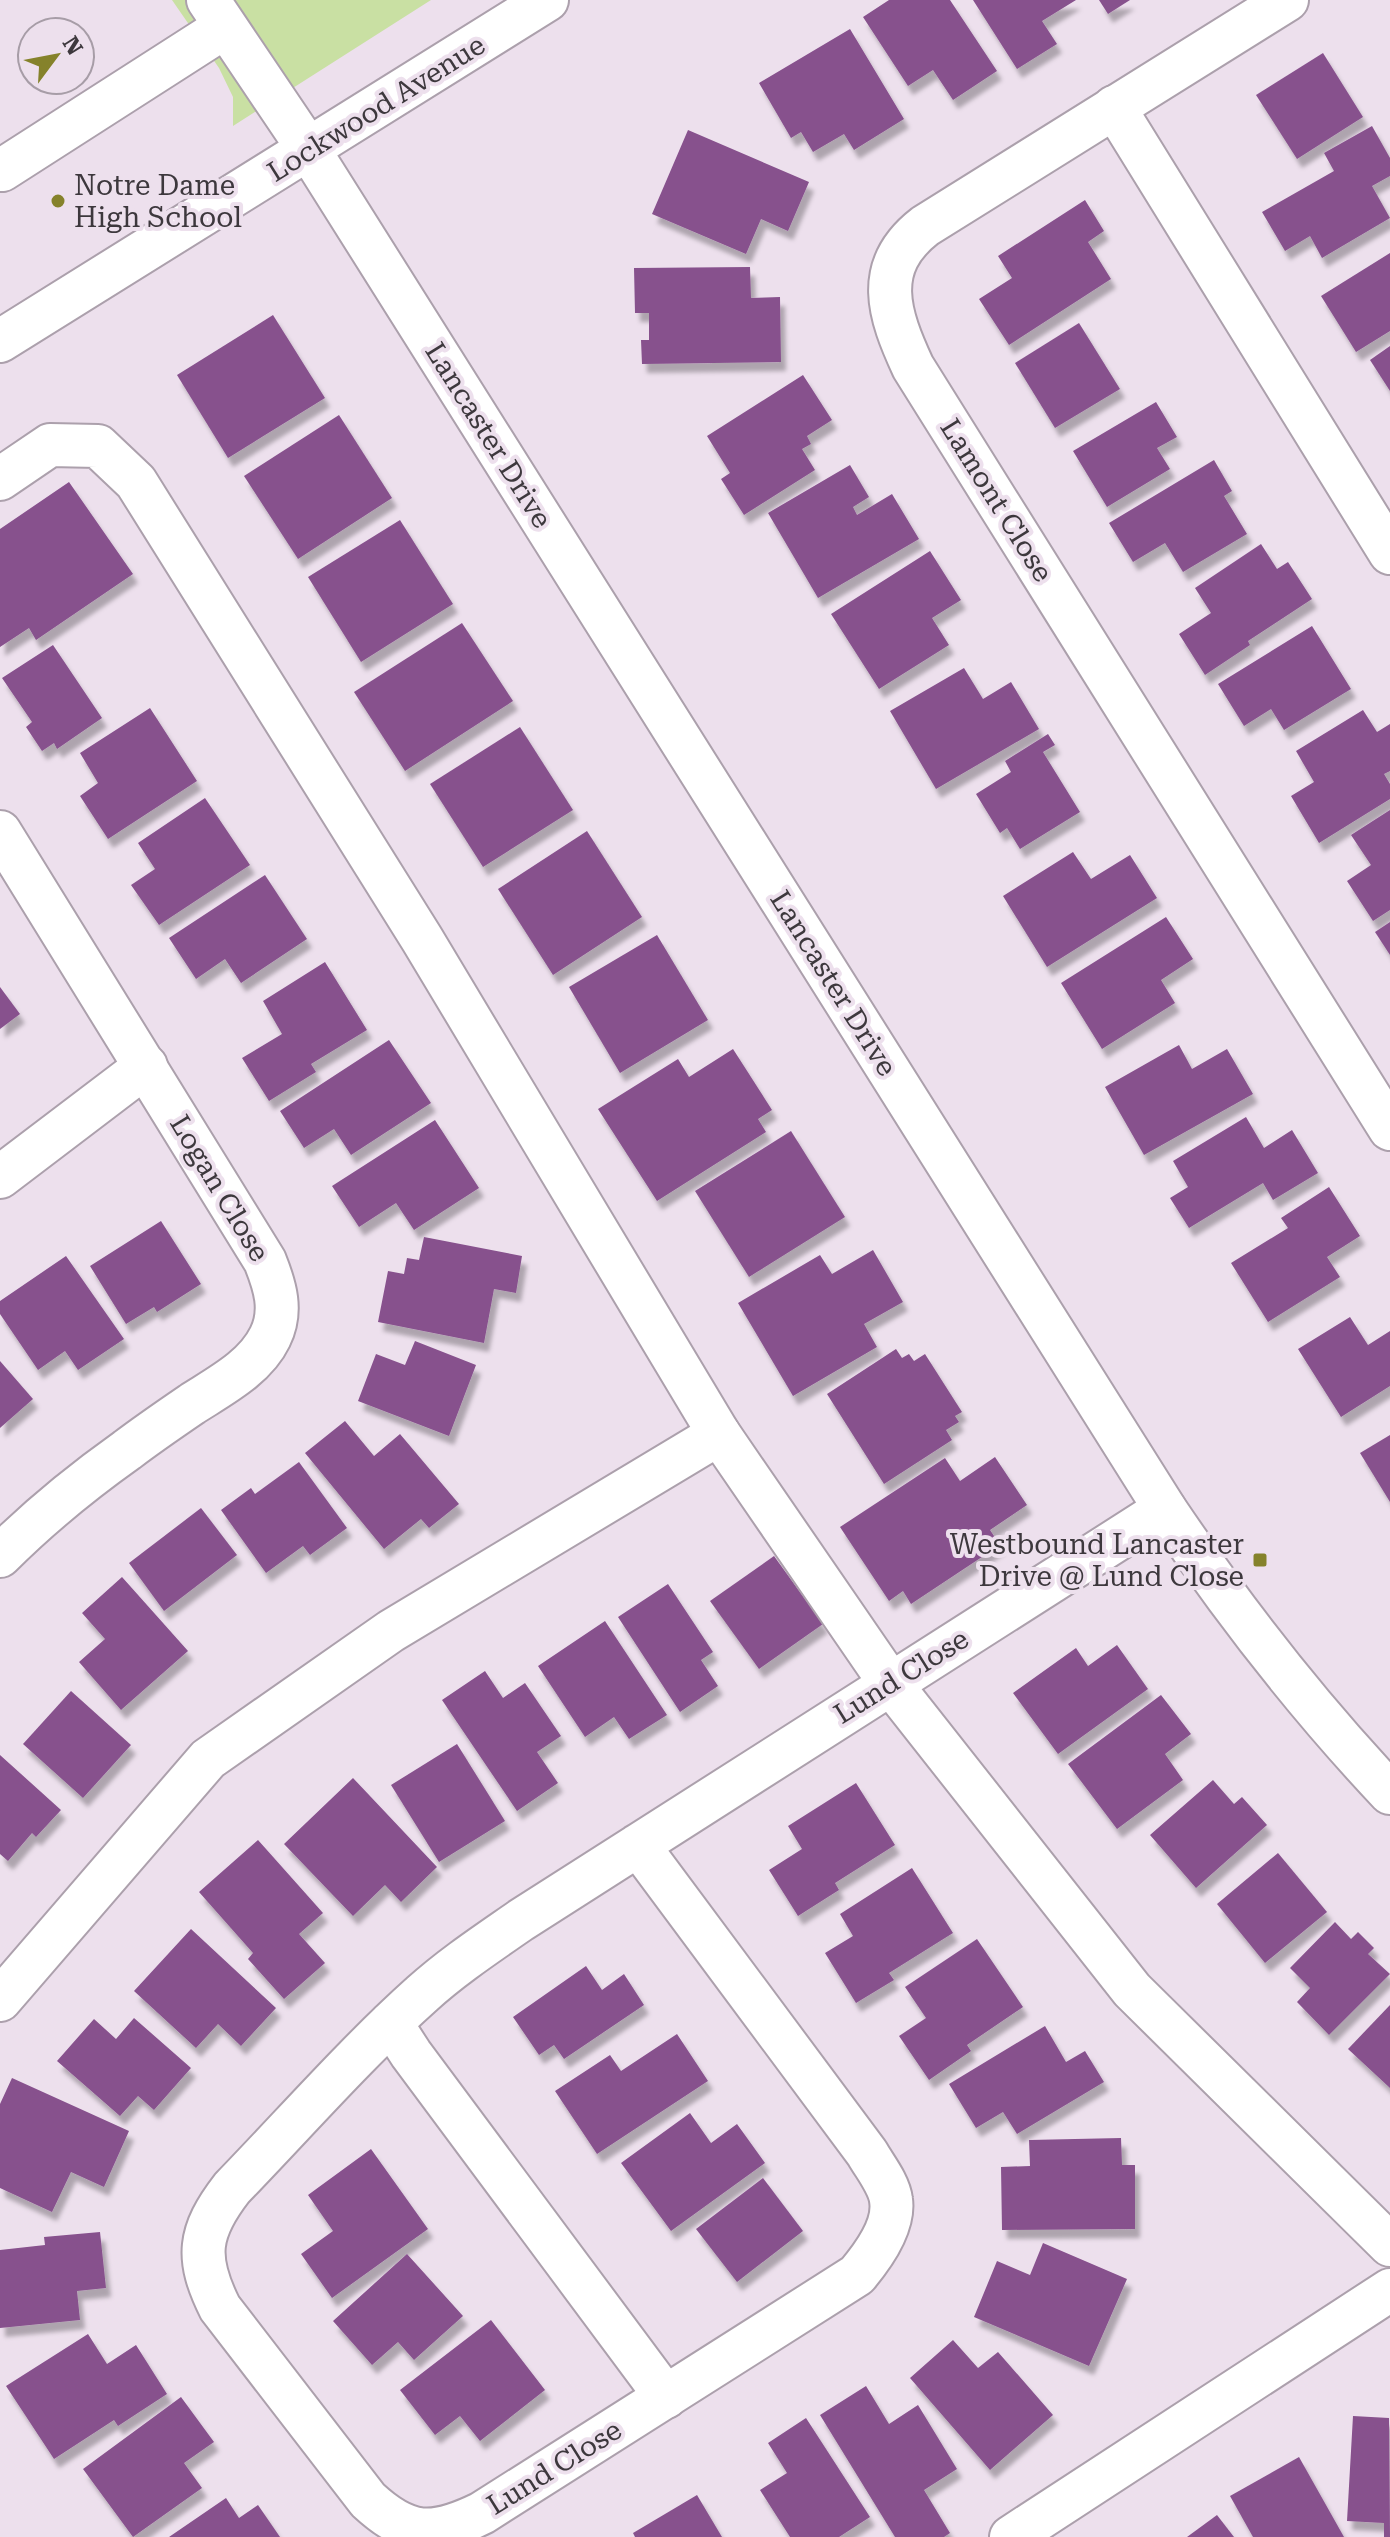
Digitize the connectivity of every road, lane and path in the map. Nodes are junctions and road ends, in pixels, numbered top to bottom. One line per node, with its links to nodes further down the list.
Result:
1 (547, 0): 5 (street, Lockwood Avenue)
2 (1287, 0): 4 (street, Lamont Close)
3 (217, 13): 5 (street, Lancaster Drive); 6 (street)
4 (1114, 107): 9 (street); 12 (street, Lamont Close)
5 (309, 150): 7 (street, Lockwood Avenue); 15 (street, Lancaster Drive)
6 (2, 170)
7 (0, 341)
8 (0, 479): 14 (street)
9 (1390, 553)
10 (0, 832): 11 (street, Logan Close)
11 (146, 1066): 13 (street); 16 (street, Logan Close)
12 (1390, 1129)
13 (0, 1177)
14 (719, 1434): 17 (street); 20 (street)
15 (1165, 1509): 17 (street, Lund Close); 18 (street, Lancaster Drive)
16 (0, 1556)
17 (890, 1683): 19 (street, Lund Close); 22 (street)
18 (1390, 1793)
19 (638, 1845): 21 (street, Lund Close); 24 (street, Lund Close)
20 (0, 2000)
21 (391, 2023): 24 (street); 24 (street, Lund Close)
22 (1390, 2245)
23 (1390, 2290): 25 (street)
24 (666, 2397)
25 (1011, 2537)

